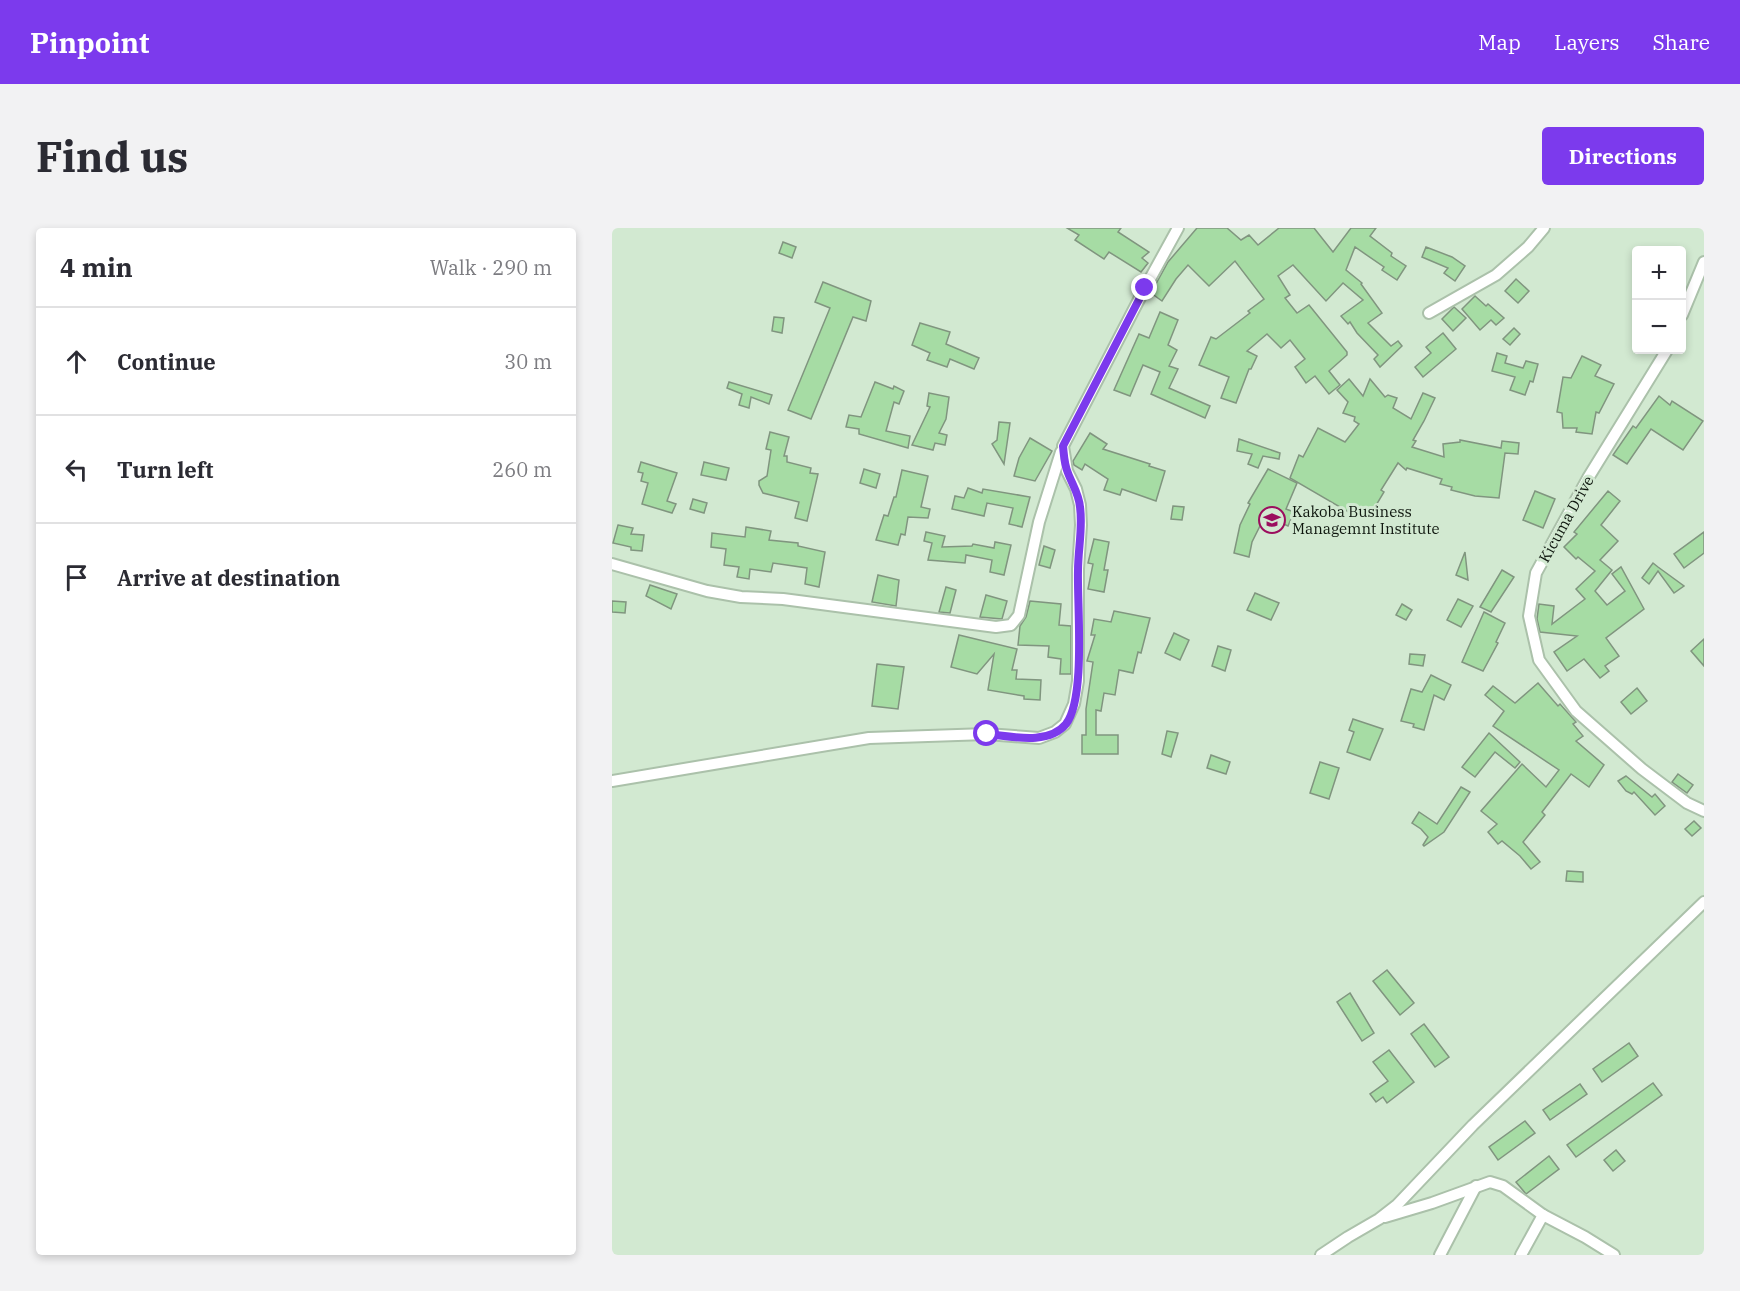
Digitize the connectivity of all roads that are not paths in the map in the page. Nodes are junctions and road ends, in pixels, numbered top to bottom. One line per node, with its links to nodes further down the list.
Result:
1 (1178, 228): 7 (street)
2 (1544, 228): 5 (street)
3 (1704, 262): 4 (street)
4 (1686, 305)
5 (1429, 313)
6 (1665, 354): 10 (street, Kicuma Drive)
7 (1063, 446): 8 (street); 9 (street)
8 (612, 564)
9 (612, 782)
10 (1704, 811)
11 (1704, 902): 14 (street)
12 (1476, 1186): 13 (street); 14 (street); 16 (street)
13 (1543, 1215): 17 (street); 18 (street)
14 (1379, 1219): 15 (street)
15 (1322, 1255)
16 (1440, 1255)
17 (1521, 1255)
18 (1614, 1255)

